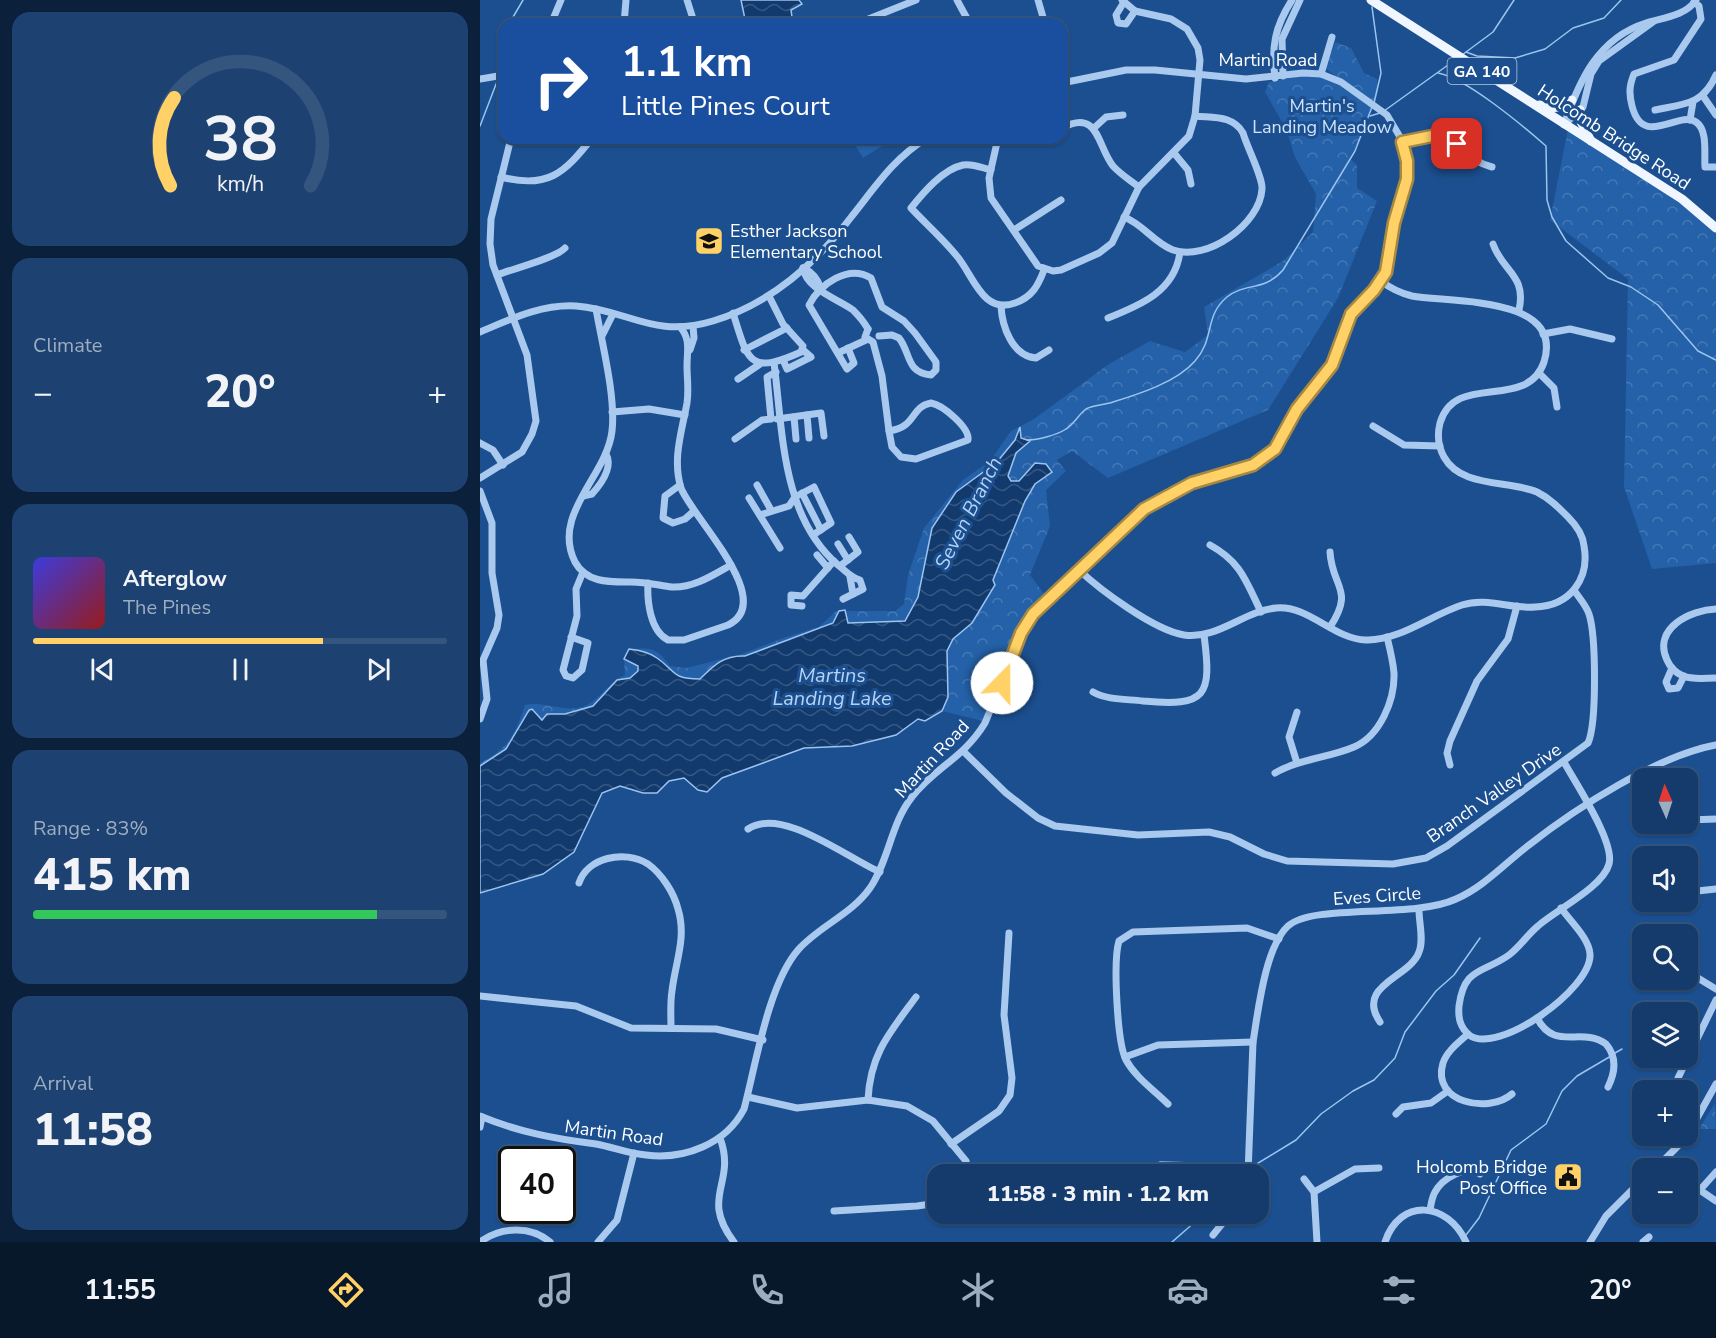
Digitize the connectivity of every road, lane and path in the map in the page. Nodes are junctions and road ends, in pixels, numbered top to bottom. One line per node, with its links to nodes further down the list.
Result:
1 (561, 0): 13 (street)
2 (626, 0): 14 (street)
3 (687, 0): 15 (street)
4 (916, 0): 16 (street)
5 (957, 0): 17 (street)
6 (1038, 0): 18 (street)
7 (1292, 0): 26 (street)
8 (1300, 0): 25 (street)
9 (1371, 0): 31 (main road, Holcomb Bridge Road / GA 140)
10 (1123, 1): 12 (street); 12 (street)
11 (1695, 1): 20 (street); 38 (street)
12 (1135, 11): 21 (street)
13 (554, 18)
14 (624, 18)
15 (693, 18)
16 (871, 18)
17 (967, 18)
18 (1043, 18)
19 (1332, 37): 22 (street)
20 (1589, 73): 30 (street); 33 (street)
21 (1199, 74): 26 (street, Martin Road); 28 (street, Martin Road); 37 (street)
22 (1321, 74): 25 (street, Martin Road); 42 (street, Martin Road)
23 (1716, 75): 29 (street)
24 (498, 76): 27 (street)
25 (1283, 76): 26 (street, Martin Road)
26 (1275, 78)
27 (480, 79)
28 (1068, 82)
29 (1703, 96): 32 (street); 36 (street)
30 (1572, 100): 31 (main road); 39 (street)
31 (1529, 102): 39 (main road, Holcomb Bridge Road / GA 140)
32 (1693, 102): 34 (street); 38 (street)
33 (1580, 110): 39 (street); 43 (main road)
34 (1655, 110)
35 (1123, 115): 41 (street)
36 (1716, 115)
37 (1195, 116): 48 (street); 61 (street)
38 (1690, 120): 50 (street)
39 (1564, 125): 43 (main road, Holcomb Bridge Road / GA 140)
40 (1068, 126): 41 (street)
41 (1094, 128): 54 (street)
42 (1402, 142): 49 (street); 65 (street, Martin Road)
43 (1593, 143): 57 (main road, Holcomb Bridge Road / GA 140)
44 (509, 144): 52 (street)
45 (586, 144): 52 (street)
46 (919, 144): 62 (street)
47 (997, 144): 51 (street)
48 (1174, 153): 53 (street); 54 (street)
49 (1492, 167)
50 (1716, 167)
51 (991, 170): 58 (street); 68 (street)
52 (501, 177): 64 (street)
53 (1191, 184)
54 (1139, 187): 56 (street)
55 (1060, 200): 58 (street)
56 (1124, 217): 61 (street); 63 (street)
57 (1716, 228)
58 (1014, 230): 63 (street)
59 (1493, 244): 70 (street)
60 (565, 248): 64 (street)
61 (1180, 252): 74 (street)
62 (803, 268): 66 (street); 67 (street)
63 (1044, 270): 68 (street)
64 (497, 275): 73 (street)
65 (1381, 281): 70 (street); 132 (street, Martin Road)
66 (821, 289): 78 (street); 81 (street); 88 (street)
67 (769, 296): 71 (street); 77 (street)
68 (1001, 306): 87 (street)
69 (596, 309): 72 (street); 73 (street); 84 (street)
70 (1519, 310): 80 (street)
71 (733, 313): 75 (street); 86 (street)
72 (613, 314): 76 (street); 84 (street)
73 (514, 318): 79 (street); 110 (street)
74 (1108, 318)
75 (693, 326): 76 (street); 89 (street)
76 (680, 327): 89 (street)
77 (787, 328): 86 (street); 90 (street)
78 (868, 329): 81 (street); 83 (street)
79 (480, 332)
80 (1543, 334): 82 (street); 93 (street)
81 (879, 336): 83 (street)
82 (1612, 339)
83 (870, 341): 85 (street); 103 (street)
84 (602, 342): 96 (street)
85 (848, 348): 88 (street); 88 (street)
86 (744, 350): 91 (street)
87 (1048, 350)
88 (838, 353)
89 (688, 355): 97 (street)
90 (774, 363): 91 (street); 92 (street)
91 (760, 364): 94 (street)
92 (776, 372): 100 (street); 101 (street)
93 (1539, 372): 95 (street); 109 (street)
94 (738, 379)
95 (1557, 407)
96 (612, 412): 97 (street); 133 (street)
97 (685, 415): 112 (street)
98 (807, 415): 99 (street); 104 (street); 105 (street)
99 (794, 417): 100 (street); 107 (street)
100 (781, 418): 101 (street); 115 (street)
101 (771, 419): 106 (street)
102 (1373, 426): 109 (street)
103 (889, 431): 103 (street)
104 (824, 436)
105 (809, 438)
106 (735, 439)
107 (796, 439)
108 (480, 443): 110 (street)
109 (1440, 446): 135 (street)
110 (503, 465): 111 (street)
111 (480, 478)
112 (680, 485): 118 (street); 118 (street)
113 (757, 485): 117 (street)
114 (480, 491): 150 (street)
115 (798, 495): 117 (street); 120 (street); 120 (street); 121 (street)
116 (749, 498): 119 (street)
117 (771, 510): 119 (street)
118 (693, 512): 130 (street)
119 (760, 515): 125 (street)
120 (821, 530): 121 (street)
121 (813, 535): 129 (street)
122 (849, 537): 128 (street)
123 (838, 544): 128 (street)
124 (1210, 545): 140 (street)
125 (780, 548)
126 (1330, 552): 141 (street)
127 (817, 555): 131 (street)
128 (848, 560): 129 (street)
129 (837, 564): 131 (street); 136 (street)
130 (731, 565): 134 (street); 134 (street)
131 (828, 568): 137 (street)
132 (1078, 569): 142 (street); 152 (street, Martin Road)
133 (583, 572): 134 (street); 143 (street)
134 (648, 583)
135 (1574, 590): 138 (street); 153 (street, Branch Valley Drive)
136 (843, 599)
137 (802, 606)
138 (1517, 606): 144 (street); 155 (street)
139 (1716, 609): 145 (street)
140 (1261, 612): 141 (street); 142 (street)
141 (1330, 627): 144 (street)
142 (1204, 635): 148 (street)
143 (571, 637): 143 (street)
144 (1387, 637): 154 (street)
145 (1672, 668): 146 (street); 146 (street)
146 (1684, 676): 147 (street)
147 (1716, 678)
148 (1093, 692)
149 (1297, 711): 154 (street)
150 (480, 719)
151 (1716, 745): 156 (street, Eves Circle)
152 (964, 752): 153 (street, Branch Valley Drive); 163 (street, Martin Road)
153 (1564, 762): 159 (street)
154 (1297, 763): 157 (street)
155 (1450, 765)
156 (1661, 768)
157 (1275, 773)
158 (1632, 783): 159 (street, Eves Circle)
159 (1587, 805): 167 (street); 168 (street, Eves Circle)
160 (1716, 819): 161 (street)
161 (1698, 820)
162 (748, 829): 163 (street)
163 (880, 872): 180 (street, Martin Road)
164 (579, 884): 178 (street)
165 (1716, 889): 166 (street)
166 (1698, 890)
167 (1561, 908): 176 (street); 179 (street)
168 (1419, 910): 170 (street, Eves Circle); 177 (street)
169 (1009, 933): 195 (street)
170 (1279, 939): 181 (street, Eves Circle); 182 (street)
171 (1698, 978): 172 (street)
172 (1716, 989)
173 (480, 996): 178 (street)
174 (916, 997): 189 (street)
175 (1716, 1000): 183 (street)
176 (1538, 1018): 179 (street); 185 (street)
177 (1380, 1022)
178 (671, 1028): 180 (street)
179 (1468, 1034): 186 (street)
180 (762, 1040): 188 (street, Martin Road)
181 (1253, 1042): 182 (street); 199 (street, Eves Circle)
182 (1125, 1057): 190 (street)
183 (1678, 1080)
184 (1716, 1084): 197 (street)
185 (1608, 1087)
186 (1448, 1091): 187 (street); 191 (street)
187 (1512, 1094)
188 (748, 1097): 189 (street); 194 (street, Martin Road)
189 (868, 1100): 195 (street)
190 (1168, 1104)
191 (1396, 1114)
192 (481, 1117): 193 (street); 196 (street, Martin Road)
193 (480, 1127)
194 (720, 1138): 196 (street, Martin Road); 216 (street)
195 (951, 1144): 198 (street)
196 (634, 1153): 215 (street)
197 (1668, 1158)
198 (966, 1161)
199 (1248, 1164)
200 (1379, 1168): 206 (street)
201 (1716, 1172): 205 (street)
202 (1480, 1174): 209 (street)
203 (1304, 1179): 206 (street)
204 (1632, 1190): 220 (street)
205 (1699, 1191): 207 (street)
206 (1314, 1192): 217 (street)
207 (1716, 1201)
208 (927, 1205): 210 (street)
209 (1430, 1210): 218 (street); 219 (street)
210 (834, 1211)
211 (1222, 1224): 212 (street)
212 (1214, 1235)
213 (480, 1242): 214 (street)
214 (549, 1242)
215 (598, 1242)
216 (734, 1242)
217 (1317, 1242)
218 (1385, 1242)
219 (1466, 1242)
220 (1590, 1242)

